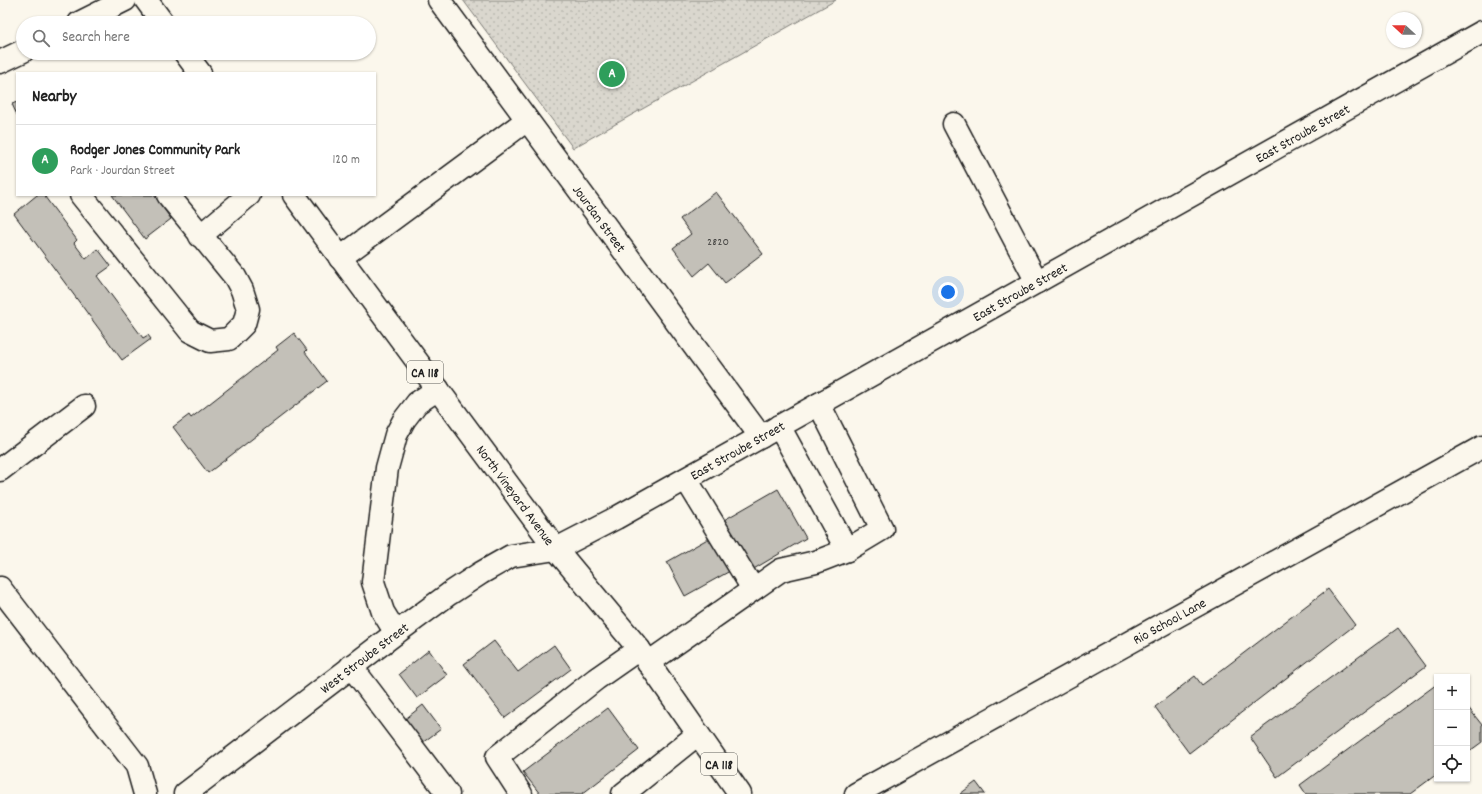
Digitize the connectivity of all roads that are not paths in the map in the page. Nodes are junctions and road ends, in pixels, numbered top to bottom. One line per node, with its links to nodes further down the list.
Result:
1 (125, 0): 4 (street)
2 (146, 0): 5 (street)
3 (439, 0): 11 (street, Jourdan Street)
4 (93, 16)
5 (158, 16)
6 (1482, 32): 19 (street, East Stroube Street)
7 (16, 54): 9 (street)
8 (190, 60): 10 (street)
9 (0, 62)
10 (199, 72)
11 (527, 120): 18 (street); 24 (street, Jourdan Street)
12 (954, 124): 19 (street)
13 (83, 196): 17 (street)
14 (169, 196): 17 (street)
15 (248, 196): 17 (street)
16 (295, 196): 18 (street, North Vineyard Avenue / CA 118)
17 (200, 236)
18 (340, 258): 20 (street, North Vineyard Avenue / CA 118)
19 (1036, 282): 21 (street, East Stroube Street)
20 (438, 389): 28 (street, North Vineyard Avenue / CA 118); 32 (street)
21 (819, 404): 23 (street, East Stroube Street); 29 (street)
22 (84, 406): 26 (street)
23 (779, 426): 24 (street, East Stroube Street); 29 (street)
24 (761, 437): 27 (street, East Stroube Street)
25 (1482, 447): 42 (street, Rio School Lane)
26 (0, 470)
27 (686, 479): 28 (street, East Stroube Street); 31 (street)
28 (556, 549): 32 (street, West Stroube Street); 33 (street, North Vineyard Avenue / CA 118)
29 (847, 550): 31 (street)
30 (0, 588): 36 (street)
31 (754, 589): 33 (street)
32 (396, 633): 34 (street, West Stroube Street)
33 (644, 656): 35 (street, North Vineyard Avenue / CA 118); 39 (street)
34 (351, 666): 37 (street, West Stroube Street); 38 (street)
35 (698, 734): 40 (street); 41 (street, North Vineyard Avenue / CA 118)
36 (145, 794)
37 (185, 794)
38 (448, 794)
39 (521, 794)
40 (623, 794)
41 (740, 794)
42 (856, 794)

